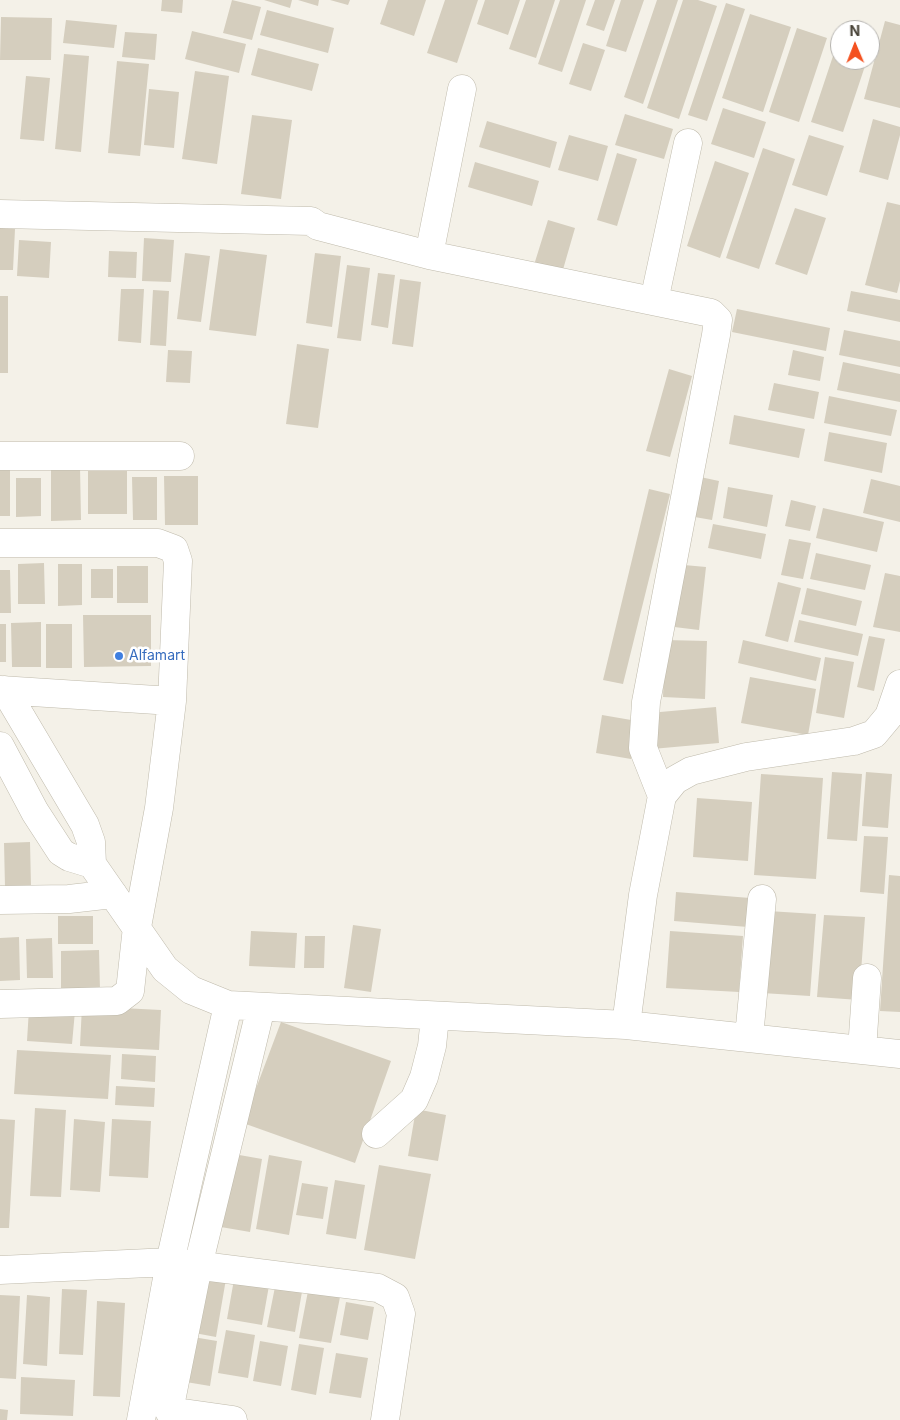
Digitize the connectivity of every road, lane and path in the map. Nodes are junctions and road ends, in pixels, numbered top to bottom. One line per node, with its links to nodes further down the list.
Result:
1 (462, 89): 4 (street)
2 (688, 143): 5 (street)
3 (0, 214): 4 (street)
4 (429, 255): 5 (street)
5 (654, 301): 15 (street)
6 (0, 456): 7 (street)
7 (180, 456)
8 (0, 543): 11 (street)
9 (900, 684): 15 (street)
10 (3, 690): 11 (street); 12 (street)
11 (172, 701): 21 (street)
12 (11, 718): 14 (street)
13 (0, 746): 16 (street)
14 (67, 794): 16 (street); 17 (street)
15 (662, 796): 27 (street)
16 (35, 812): 17 (street)
17 (92, 864): 18 (street)
18 (113, 894): 20 (street); 21 (street)
19 (762, 898): 28 (street)
20 (0, 900)
21 (137, 927): 23 (street); 24 (street)
22 (867, 978): 29 (street)
23 (0, 1004)
24 (228, 1005): 25 (street); 32 (street)
25 (261, 1007): 26 (street); 33 (street)
26 (435, 1017): 27 (street); 31 (street)
27 (626, 1025): 28 (street)
28 (749, 1037): 29 (street)
29 (862, 1050): 30 (street)
30 (900, 1054)
31 (376, 1134)
32 (170, 1262): 33 (street); 34 (street); 36 (street)
33 (198, 1266): 35 (street); 38 (street)
34 (0, 1270)
35 (168, 1416): 37 (street)
36 (141, 1420)
37 (233, 1420)
38 (385, 1420)

